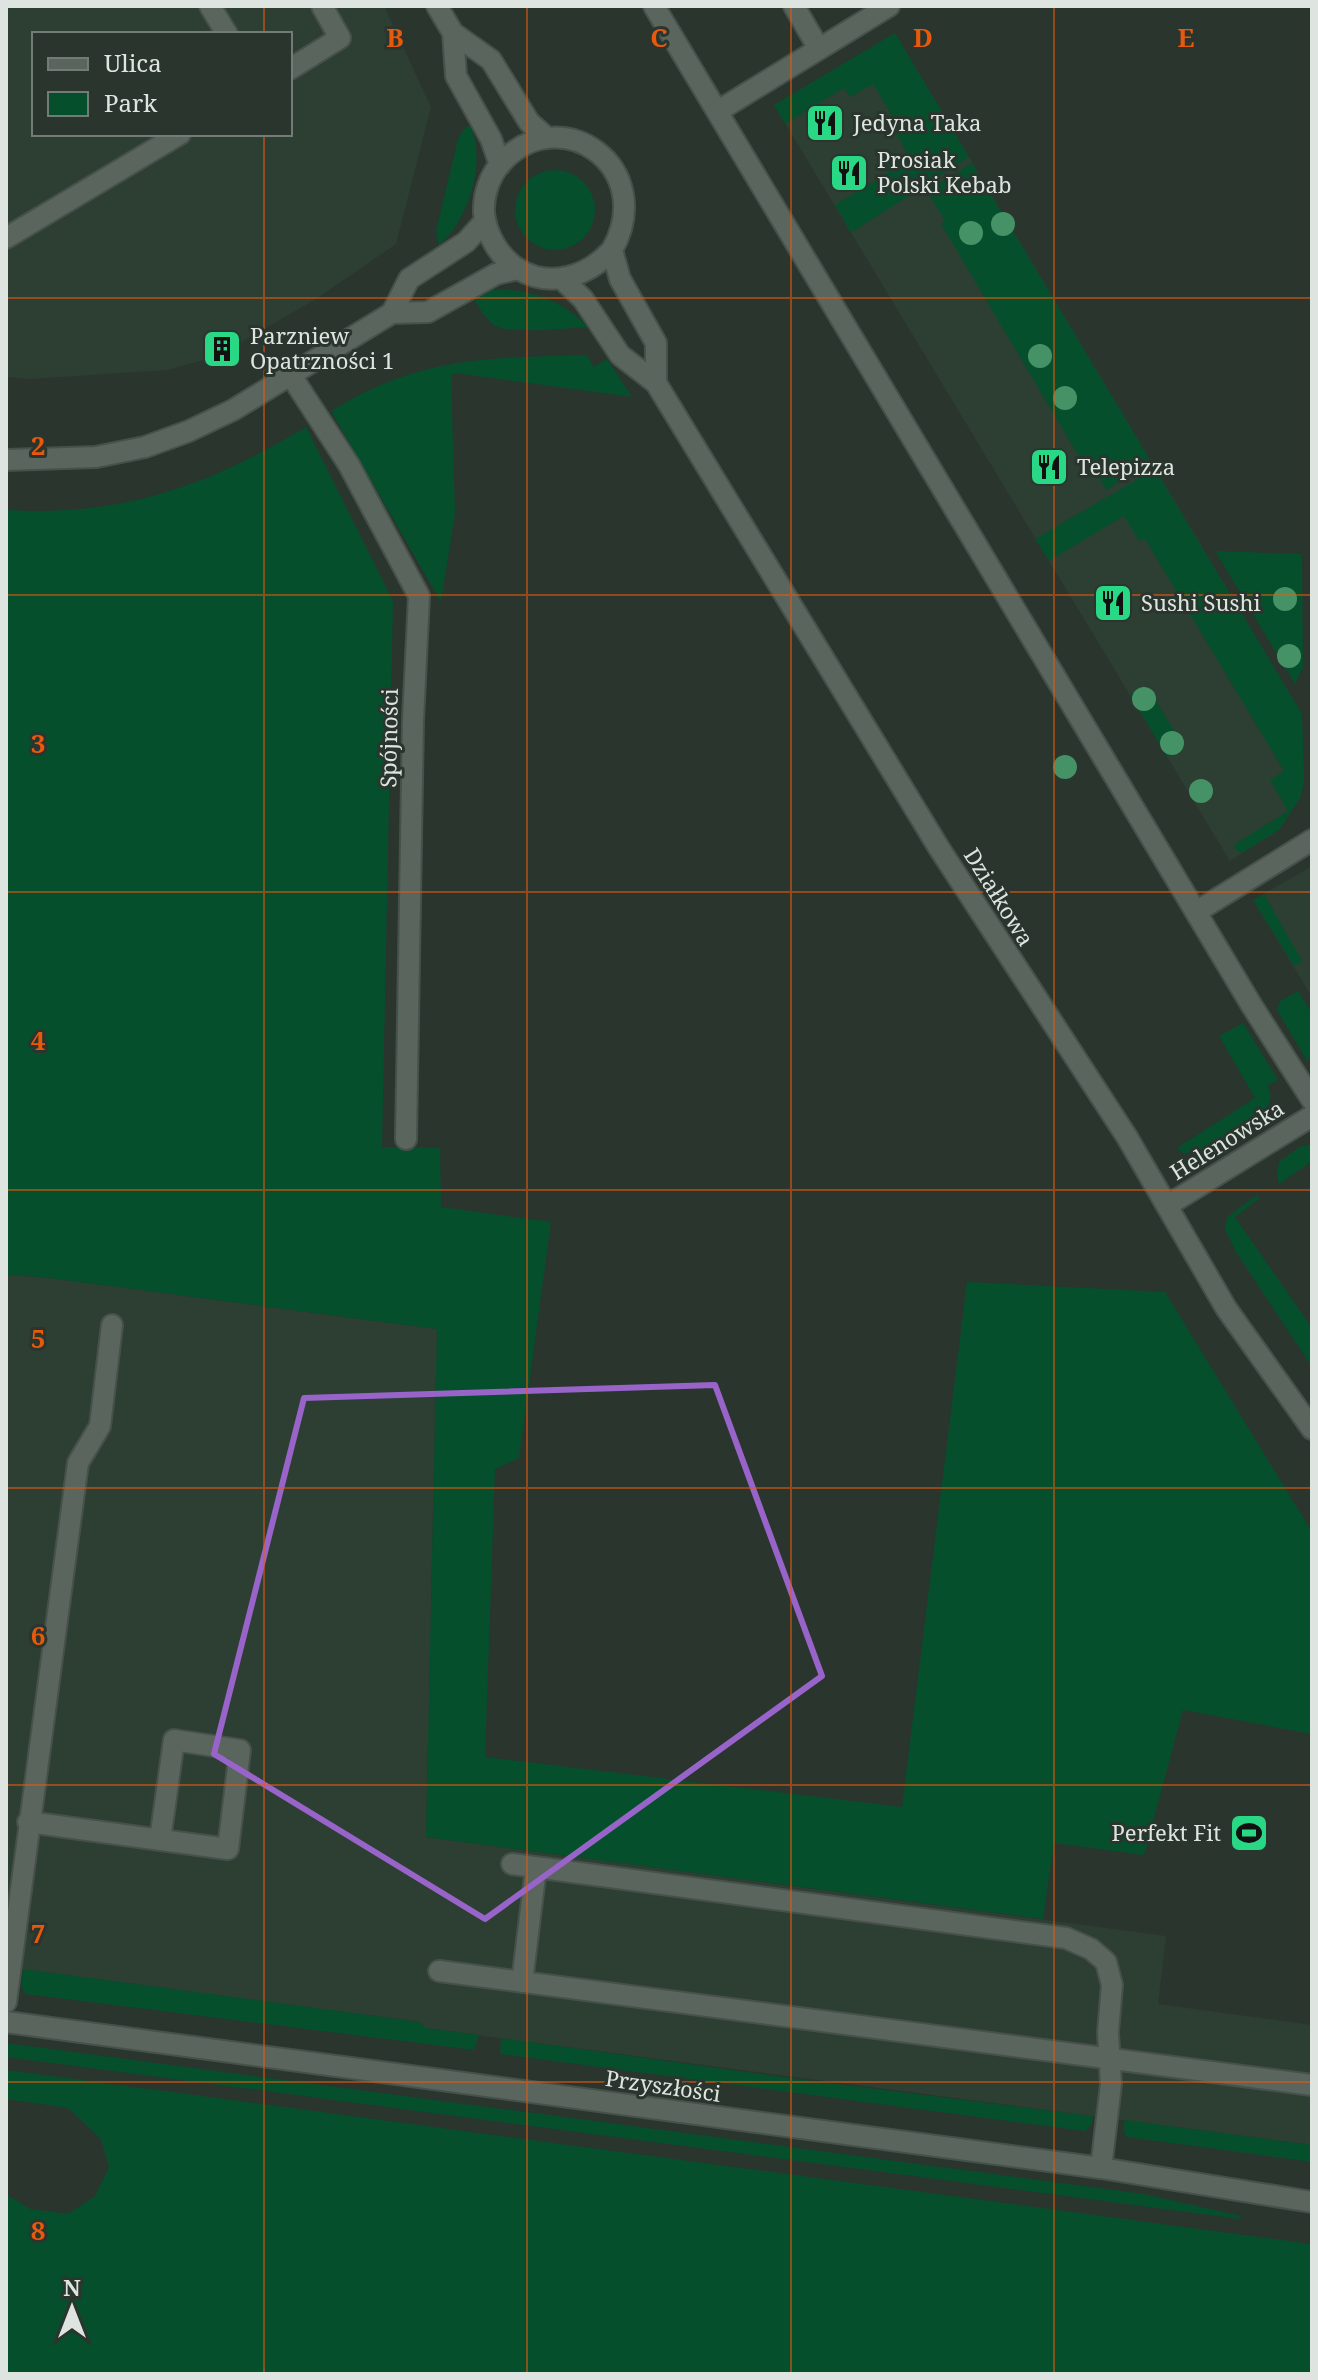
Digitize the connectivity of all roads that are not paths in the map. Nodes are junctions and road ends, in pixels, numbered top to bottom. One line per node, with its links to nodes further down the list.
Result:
1 (210, 6): 7 (street)
2 (322, 6): 10 (street)
3 (437, 6): 8 (street)
4 (654, 6): 11 (street)
5 (794, 6): 9 (street)
6 (889, 6): 9 (street)
7 (226, 32)
8 (453, 33): 13 (street); 14 (street)
9 (819, 49): 11 (street)
10 (292, 68)
11 (718, 111): 25 (street)
12 (177, 136): 16 (street)
13 (547, 138): 14 (street); 17 (street)
14 (500, 165): 15 (street)
15 (485, 221): 18 (street); 20 (street)
16 (6, 238)
17 (612, 250): 19 (street); 22 (street)
18 (518, 269): 19 (street); 20 (street)
19 (562, 279): 22 (street, Działkowa)
20 (392, 313): 21 (street)
21 (290, 374): 23 (street); 28 (street, Spójności)
22 (656, 383): 29 (street, Działkowa)
23 (6, 460)
24 (1312, 840): 25 (street)
25 (1196, 912): 26 (street)
26 (1312, 1100)
27 (1312, 1116): 29 (street, Helenowska)
28 (406, 1139)
29 (1168, 1205): 31 (street, Działkowa)
30 (112, 1325): 32 (street)
31 (1312, 1429)
32 (28, 1822): 33 (street); 38 (street)
33 (160, 1840): 33 (street)
34 (512, 1864): 35 (street)
35 (536, 1868): 37 (street); 40 (street)
36 (439, 1971): 37 (street)
37 (522, 1982): 40 (street)
38 (6, 2002)
39 (6, 2022): 42 (street, Przyszłości)
40 (1111, 2058): 41 (street); 42 (street)
41 (1312, 2085)
42 (1101, 2168): 43 (street, Przyszłości)
43 (1312, 2202)

